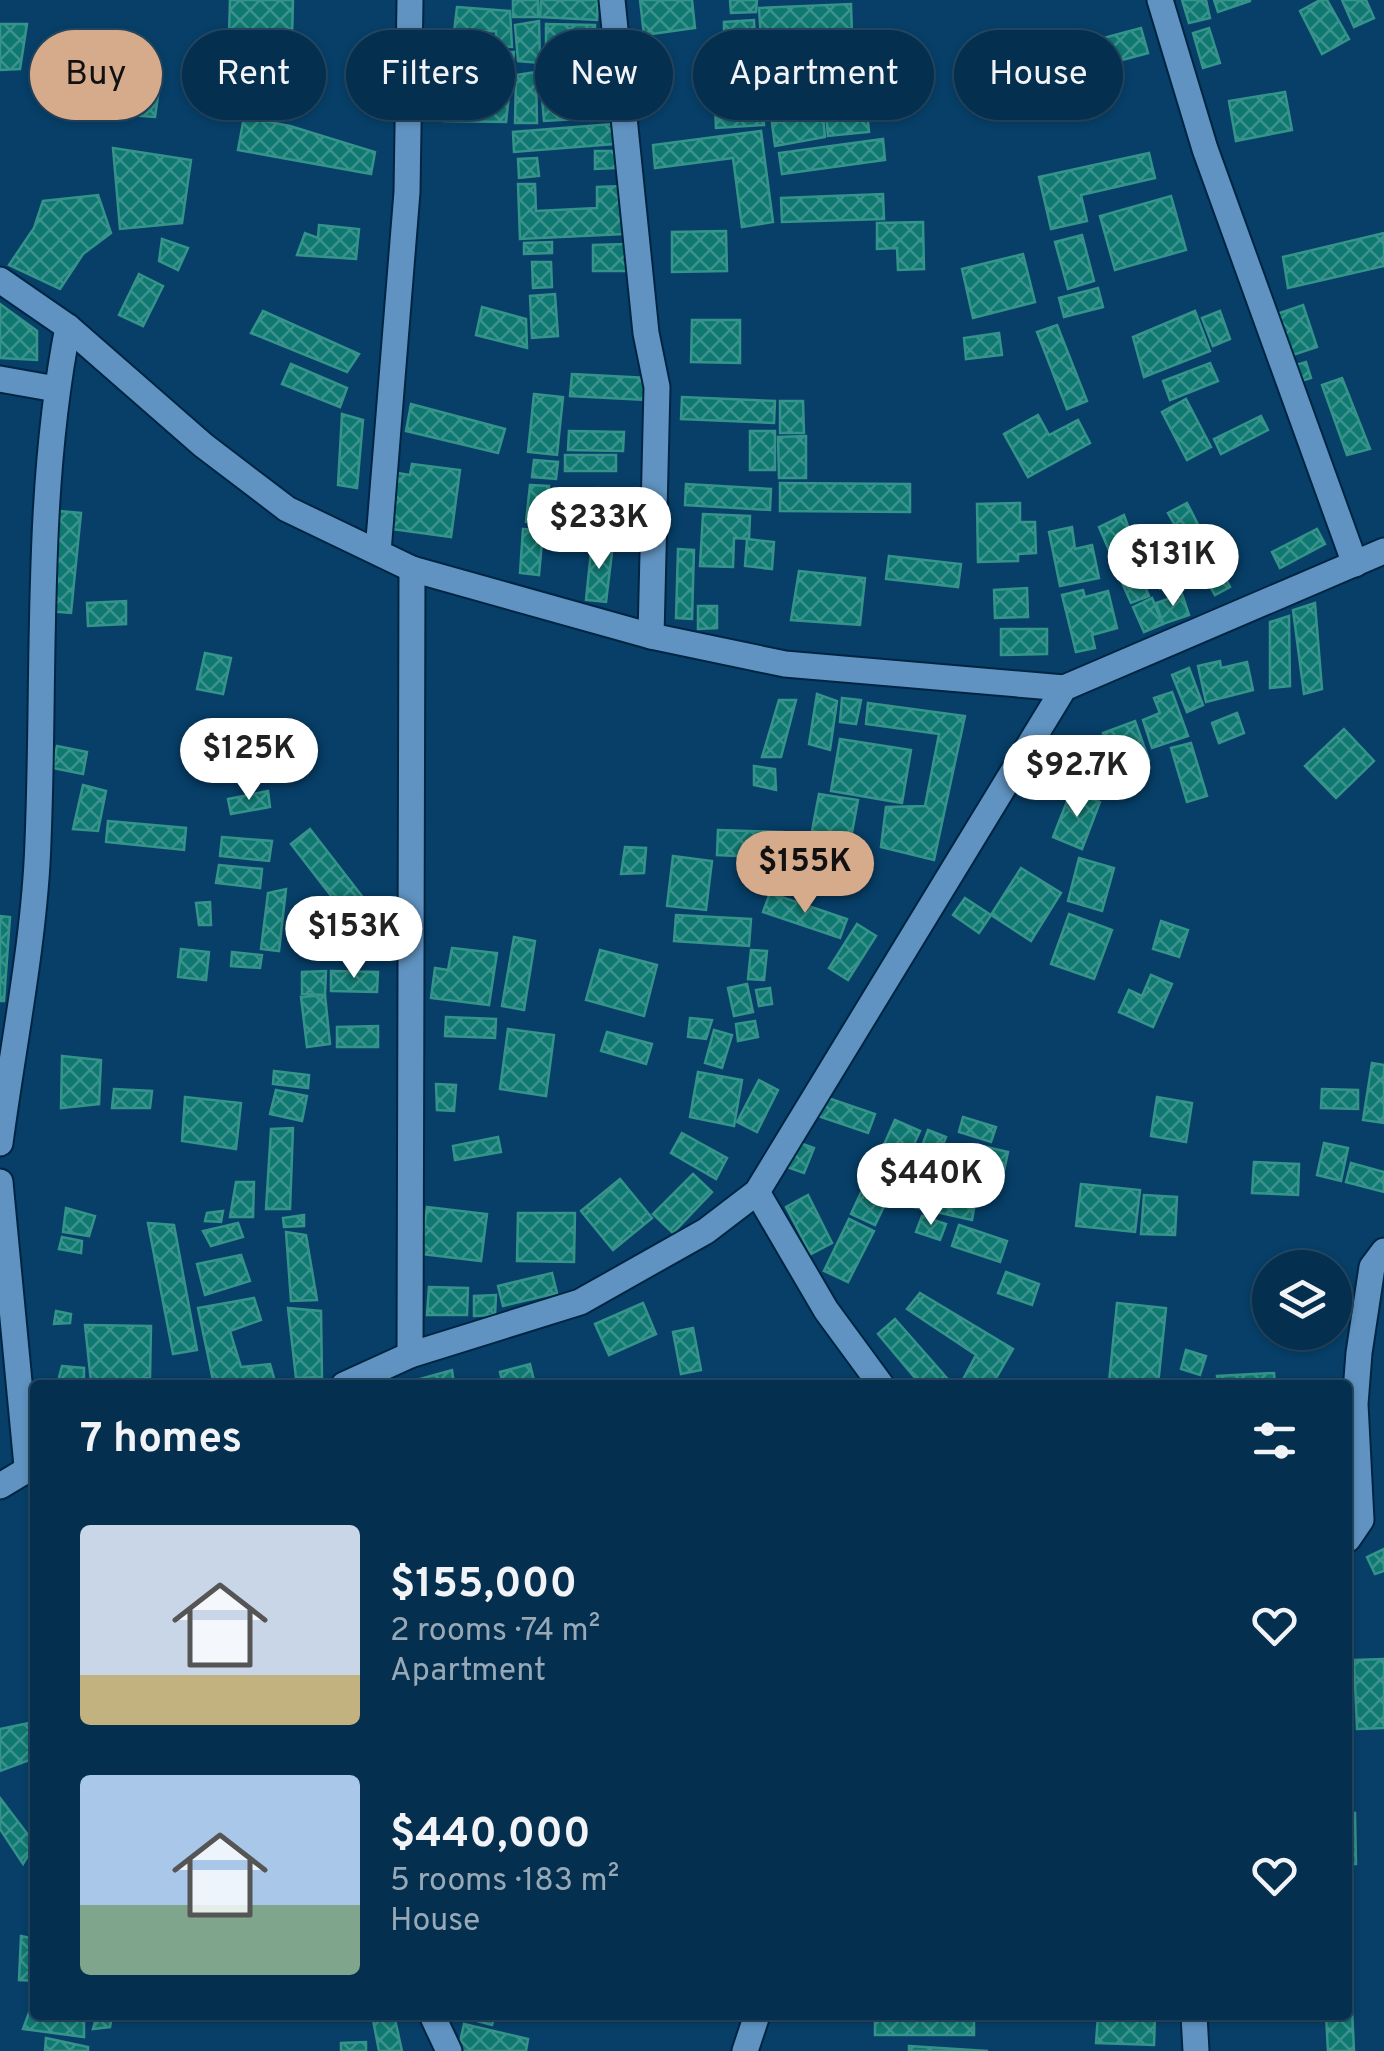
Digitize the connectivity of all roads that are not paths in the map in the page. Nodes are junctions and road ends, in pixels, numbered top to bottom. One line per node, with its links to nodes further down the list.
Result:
1 (410, 0): 9 (street)
2 (612, 0): 12 (street)
3 (1160, 0): 10 (street)
4 (0, 280): 5 (street)
5 (68, 327): 7 (street); 9 (street)
6 (0, 379): 7 (street)
7 (56, 389): 14 (street)
8 (1384, 551): 10 (street)
9 (378, 552): 11 (street)
10 (1355, 564): 13 (street)
11 (412, 568): 12 (street); 18 (street)
12 (651, 636): 13 (street)
13 (1064, 688): 16 (street)
14 (0, 1142)
15 (0, 1182): 21 (street)
16 (757, 1192): 18 (street); 20 (street)
17 (1384, 1251): 25 (street)
18 (410, 1356): 19 (street)
19 (355, 1380)
20 (877, 1380)
21 (30, 1456)
22 (30, 1466): 23 (street)
23 (0, 1486)
24 (1384, 1519): 26 (street)
25 (1352, 1535)
26 (1352, 1536)
27 (434, 2020): 30 (street)
28 (755, 2020): 31 (street)
29 (1194, 2020): 32 (street)
30 (449, 2051)
31 (745, 2051)
32 (1196, 2051)

